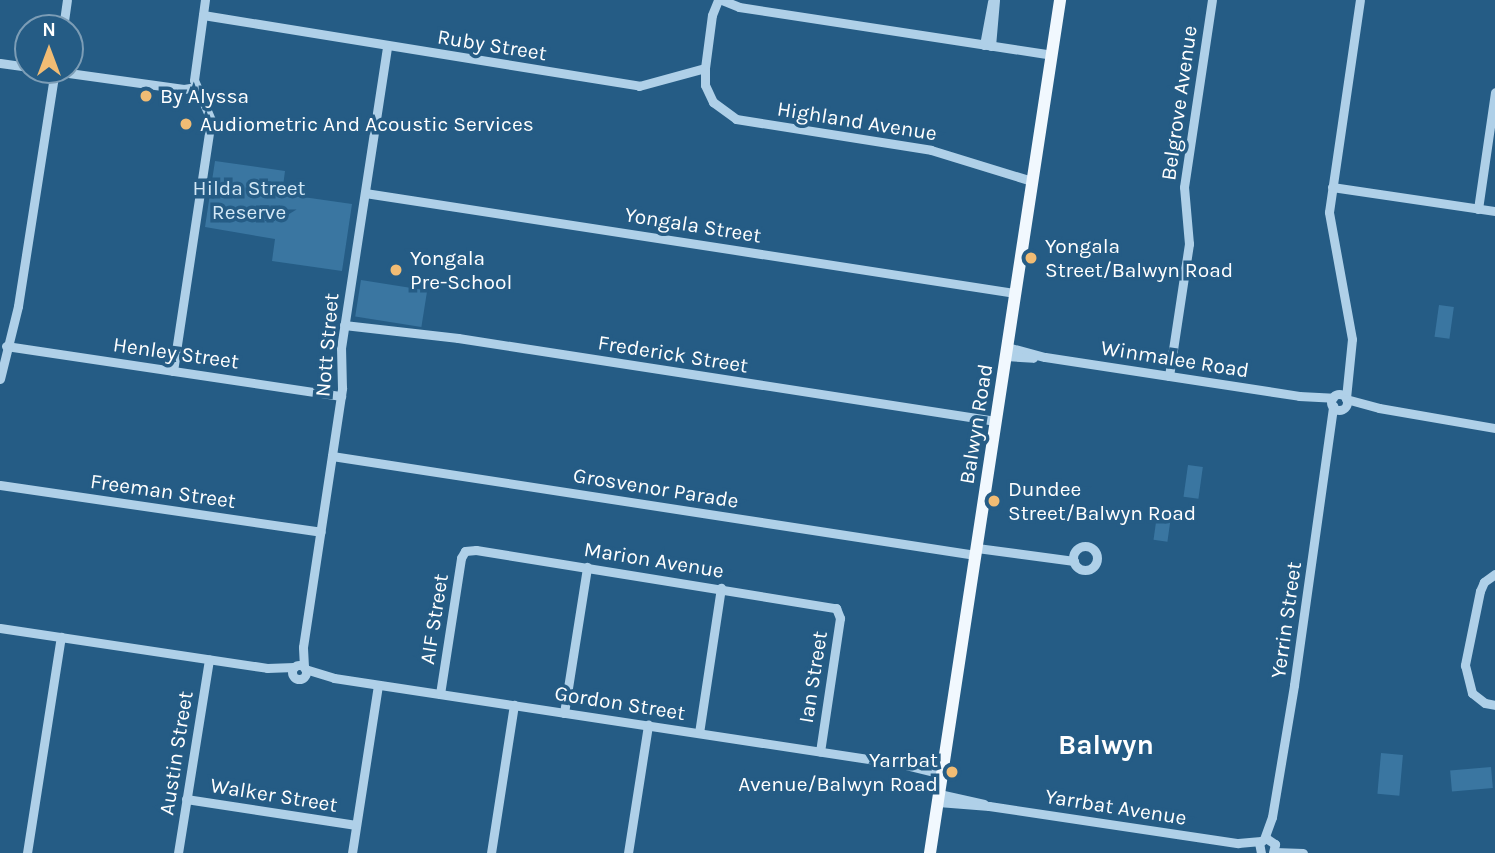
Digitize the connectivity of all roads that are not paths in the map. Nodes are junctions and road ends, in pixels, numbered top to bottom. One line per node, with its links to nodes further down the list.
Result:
1 (205, 0): 7 (street)
2 (720, 0): 9 (street); 11 (street)
3 (993, 0): 9 (street)
4 (1060, 0): 10 (main road, Balwyn Road)
5 (1212, 0): 26 (street, Belgrove Avenue)
6 (1360, 0): 17 (street, Yerrin Street)
7 (203, 15): 8 (street, Ruby Street); 14 (street)
8 (387, 46): 11 (street, Ruby Street); 18 (street, Nott Street)
9 (987, 46): 10 (street)
10 (1051, 55): 16 (main road, Balwyn Road)
11 (705, 68): 16 (street, Highland Avenue)
12 (84, 75): 14 (street)
13 (50, 84): 23 (street)
14 (195, 87): 25 (street)
15 (1495, 92): 19 (street)
16 (1032, 181): 21 (main road, Balwyn Road)
17 (1332, 187): 19 (street); 29 (street, Yerrin Street)
18 (365, 193): 21 (street, Yongala Street); 22 (street, Nott Street)
19 (1478, 209): 20 (street)
20 (1495, 211)
21 (1015, 293): 24 (main road, Balwyn Road)
22 (344, 324): 28 (street, Nott Street); 30 (street, Frederick Street)
23 (6, 346): 25 (street, Henley Street); 27 (street)
24 (1006, 351): 26 (street, Winmalee Road); 30 (main road, Balwyn Road)
25 (173, 371): 28 (street, Henley Street)
26 (1169, 376): 29 (street, Winmalee Road)
27 (0, 379)
28 (341, 396): 32 (street, Nott Street)
29 (1339, 402): 31 (street, Winmalee Road); 58 (street, Yerrin Street)
30 (996, 421): 36 (main road, Balwyn Road)
31 (1495, 428)
32 (332, 456): 34 (street, Nott Street); 36 (street, Grosvenor Parade)
33 (0, 485): 34 (street, Freeman Street)
34 (321, 532): 45 (street, Nott Street)
35 (465, 551): 38 (street, Marion Avenue); 47 (street, AIF Street)
36 (976, 552): 37 (street, Grosvenor Parade); 54 (main road, Balwyn Road)
37 (1074, 561)
38 (587, 567): 40 (street, Marion Avenue); 50 (street)
39 (1495, 573): 49 (street)
40 (721, 588): 41 (street, Marion Avenue); 52 (street)
41 (837, 609): 53 (street, Ian Street)
42 (0, 628): 43 (street, Gordon Street)
43 (61, 637): 44 (street, Gordon Street); 59 (street)
44 (209, 659): 45 (street, Gordon Street); 56 (street, Austin Street)
45 (299, 671): 46 (street, Gordon Street)
46 (378, 685): 47 (street, Gordon Street); 57 (street)
47 (440, 694): 48 (street, Gordon Street)
48 (514, 705): 50 (street, Gordon Street); 62 (street)
49 (1495, 705)
50 (564, 713): 51 (street, Gordon Street)
51 (648, 725): 52 (street, Gordon Street); 63 (street)
52 (699, 733): 53 (street, Gordon Street)
53 (820, 752): 54 (street, Gordon Street)
54 (943, 770): 55 (main road, Balwyn Road)
55 (938, 798): 58 (street, Yarrbat Avenue); 64 (main road, Balwyn Road)
56 (186, 799): 57 (street, Walker Street); 60 (street, Austin Street)
57 (356, 825): 61 (street)
58 (1268, 847): 65 (street, Yarrbat Avenue)
59 (27, 853)
60 (178, 853)
61 (352, 853)
62 (491, 853)
63 (628, 853)
64 (930, 853)
65 (1300, 853)

